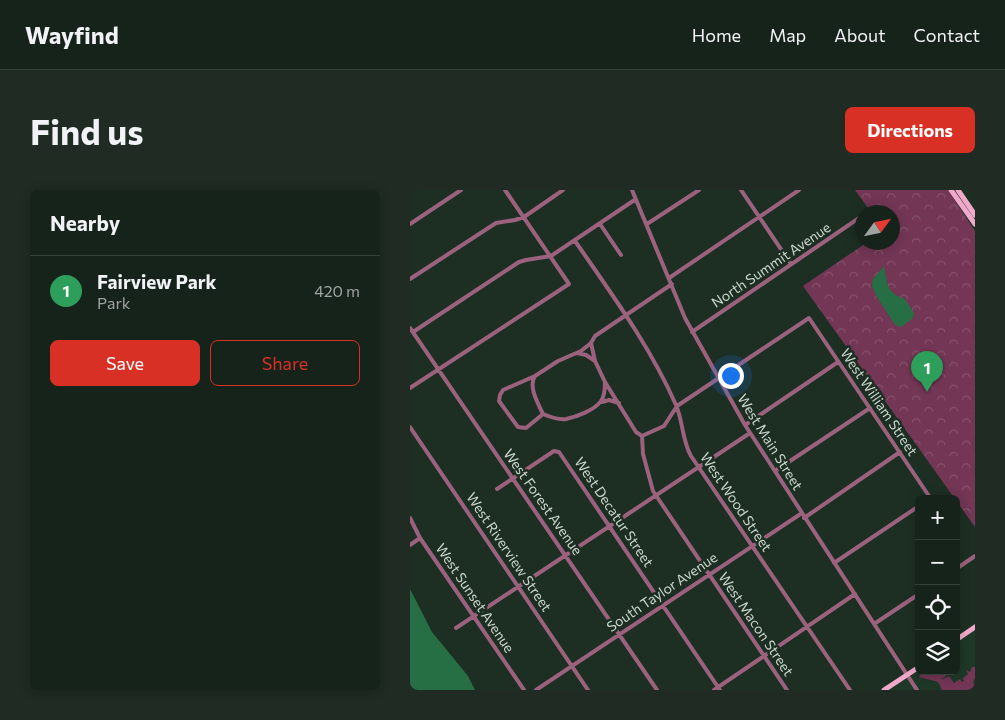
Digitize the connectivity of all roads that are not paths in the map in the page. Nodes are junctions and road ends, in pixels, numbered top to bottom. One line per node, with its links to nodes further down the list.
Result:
1 (462, 190): 15 (street)
2 (506, 190): 13 (street)
3 (563, 190): 13 (street)
4 (632, 190): 10 (street, West Main Street)
5 (699, 190): 17 (street)
6 (741, 190): 12 (street)
7 (799, 190): 12 (street)
8 (952, 190): 18 (main road)
9 (958, 190): 11 (main road)
10 (636, 200): 16 (street); 17 (street, West Main Street)
11 (975, 215)
12 (759, 216): 22 (street); 23 (street)
13 (524, 217): 21 (street); 24 (street)
14 (855, 221): 22 (street, North Summit Avenue)
15 (410, 224)
16 (600, 224): 19 (street); 20 (street)
17 (647, 224): 23 (street, West Main Street)
18 (975, 224)
19 (575, 241): 21 (street); 26 (street, West Wood Street)
20 (621, 255)
21 (551, 256): 28 (street); 34 (street)
22 (791, 264): 29 (street, North Summit Avenue)
23 (669, 278): 25 (street, West Main Street)
24 (410, 279)
25 (672, 284): 26 (street); 29 (street, West Main Street)
26 (626, 314): 30 (street); 41 (street, West Wood Street)
27 (410, 328): 28 (street, West Forest Avenue)
28 (413, 332): 34 (street, West Forest Avenue)
29 (692, 332): 36 (street, West Main Street)
30 (591, 343): 31 (street); 32 (street)
31 (577, 353): 32 (street); 35 (street)
32 (595, 361): 37 (street)
33 (838, 362): 36 (street, West William Street); 42 (street, West William Street); 44 (street)
34 (439, 370): 38 (street); 51 (street, West Forest Avenue)
35 (535, 376): 43 (street); 43 (street)
36 (719, 378): 41 (street); 44 (street, West Main Street)
37 (605, 382): 39 (street); 40 (street)
38 (410, 388)
39 (601, 403): 40 (street); 43 (street)
40 (618, 403): 47 (street)
41 (677, 406): 47 (street); 49 (street, West Wood Street)
42 (870, 408): 48 (street, West William Street); 50 (street)
43 (543, 414)
44 (745, 425): 46 (street, West Main Street)
45 (410, 427): 68 (street, West Riverview Street)
46 (750, 433): 49 (street); 50 (street, West Main Street)
47 (642, 436): 54 (street, West Macon Street)
48 (900, 452): 53 (street, West William Street); 58 (street)
49 (699, 468): 54 (street); 62 (street, West Wood Street)
50 (775, 471): 56 (street, West Main Street)
51 (512, 479): 52 (street); 59 (street, West Decatur Street); 63 (street, West Forest Avenue)
52 (497, 489)
53 (928, 495)
54 (656, 496): 59 (street); 67 (street, West Macon Street)
55 (915, 509): 65 (street)
56 (802, 513): 58 (street, West Main Street); 62 (street, South Taylor Avenue)
57 (410, 518): 60 (street, West Sunset Avenue)
58 (804, 518): 65 (street, West Main Street)
59 (610, 526): 63 (street); 71 (street, West Decatur Street)
60 (420, 538): 61 (street); 72 (street, West Sunset Avenue)
61 (410, 544)
62 (752, 546): 67 (street, South Taylor Avenue); 74 (street, West Wood Street)
63 (566, 556): 68 (street); 77 (street, West Forest Avenue)
64 (975, 556): 66 (street)
65 (834, 563): 69 (street, West Main Street)
66 (960, 566)
67 (709, 575): 71 (street, South Taylor Avenue); 79 (street, West Macon Street)
68 (519, 587): 72 (street); 80 (street, West Riverview Street)
69 (855, 594): 73 (street, West Main Street); 74 (street)
70 (915, 597): 73 (street)
71 (663, 606): 77 (street, South Taylor Avenue); 83 (street, West Decatur Street)
72 (474, 617): 76 (street); 84 (street, West Sunset Avenue)
73 (874, 624): 82 (street, West Main Street)
74 (808, 627): 79 (street); 89 (street, West Wood Street)
75 (975, 627): 78 (main road)
76 (456, 628)
77 (619, 634): 80 (street, South Taylor Avenue); 87 (street, West Forest Avenue)
78 (960, 637)
79 (764, 657): 83 (street); 88 (street, West Macon Street)
80 (572, 666): 85 (street, South Taylor Avenue); 86 (street, West Riverview Street)
81 (915, 670): 82 (main road)
82 (908, 674): 90 (main road); 91 (street, West Main Street)
83 (718, 689)
84 (524, 690)
85 (536, 690)
86 (588, 690)
87 (657, 690)
88 (786, 690)
89 (850, 690)
90 (884, 690)
91 (917, 690)

